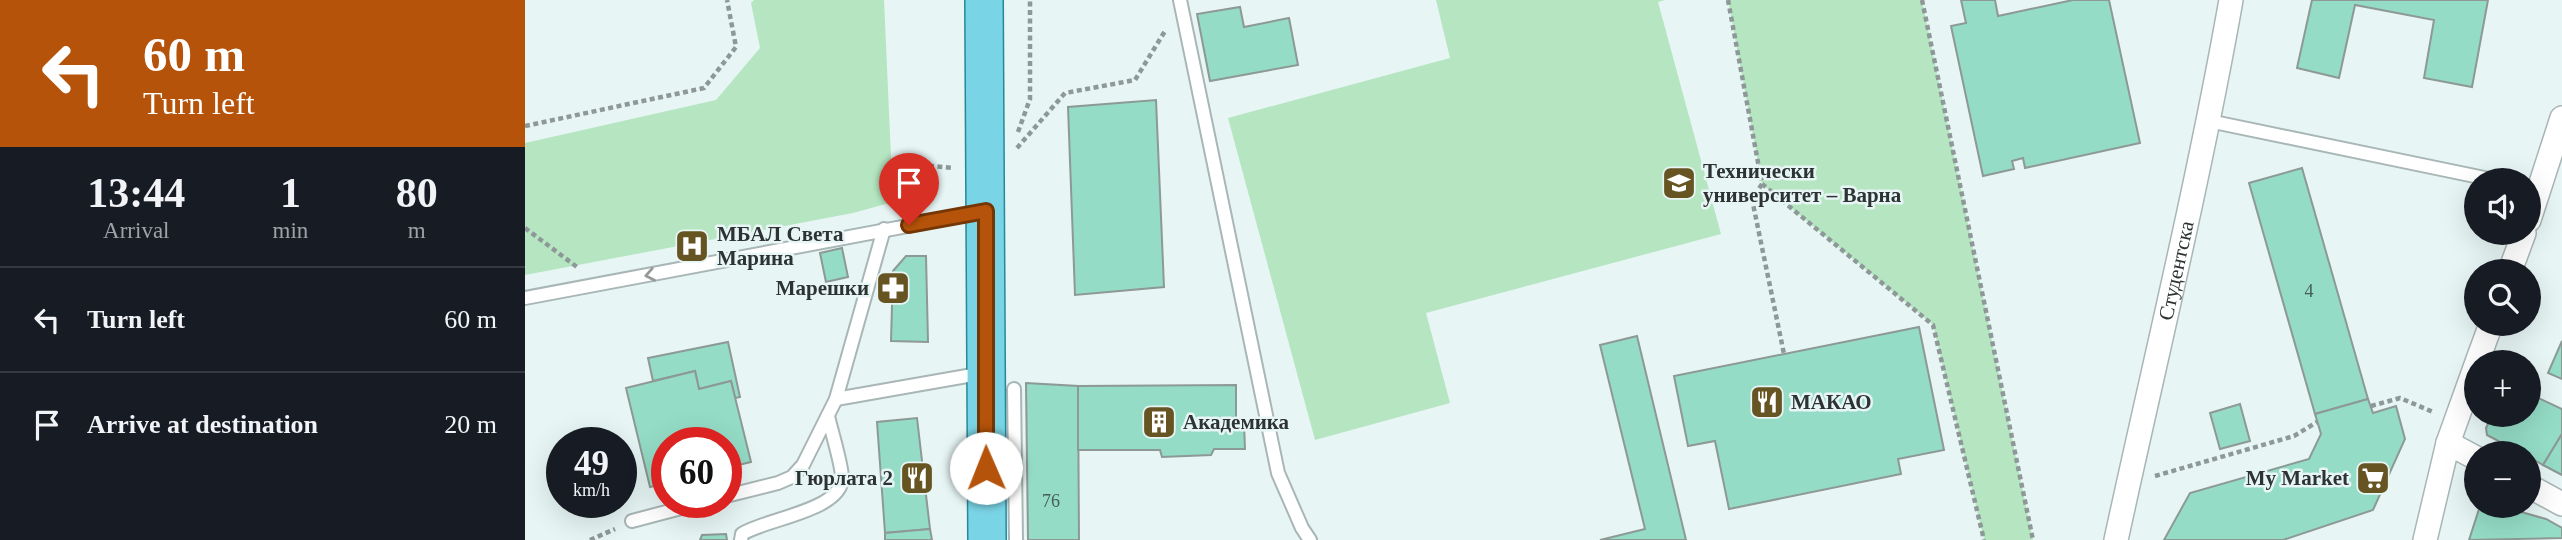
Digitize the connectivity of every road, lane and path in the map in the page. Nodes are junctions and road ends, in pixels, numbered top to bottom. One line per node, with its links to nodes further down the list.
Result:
1 (727, 0): 10 (path)
2 (984, 0): 13 (main road)
3 (1180, 0): 40 (lane)
4 (1728, 0): 15 (path)
5 (1922, 0): 42 (path)
6 (2231, 0): 9 (street, Студентска)
7 (1171, 22): 13 (path)
8 (2562, 118): 12 (street)
9 (2210, 121): 14 (lane); 31 (street, Студентска)
10 (525, 126)
11 (912, 164): 13 (path)
12 (2541, 171)
13 (985, 172): 16 (main road)
14 (2464, 174)
15 (1762, 184): 21 (path); 41 (path)
16 (986, 211): 18 (lane); 22 (main road)
17 (525, 228): 19 (path)
18 (884, 229): 19 (lane, one-way to 19); 23 (lane)
19 (601, 284): 20 (lane)
20 (525, 298)
21 (1784, 354)
22 (1000, 381): 23 (lane); 38 (main road); 39 (lane)
23 (836, 398): 26 (lane)
24 (2464, 401): 27 (street)
25 (2371, 406): 27 (path)
26 (828, 416): 32 (lane); 37 (lane)
27 (2457, 421): 29 (street)
28 (2318, 422): 31 (path)
29 (2448, 443): 30 (street); 44 (street)
30 (2464, 452)
31 (2128, 484): 43 (street, Студентска)
32 (742, 492)
33 (2541, 493): 34 (street)
34 (2562, 504)
35 (651, 516): 36 (lane)
36 (632, 521)
37 (741, 537)
38 (987, 540)
39 (1016, 540)
40 (1310, 540)
41 (1984, 540)
42 (2033, 540)
43 (2116, 540)
44 (2425, 540)

